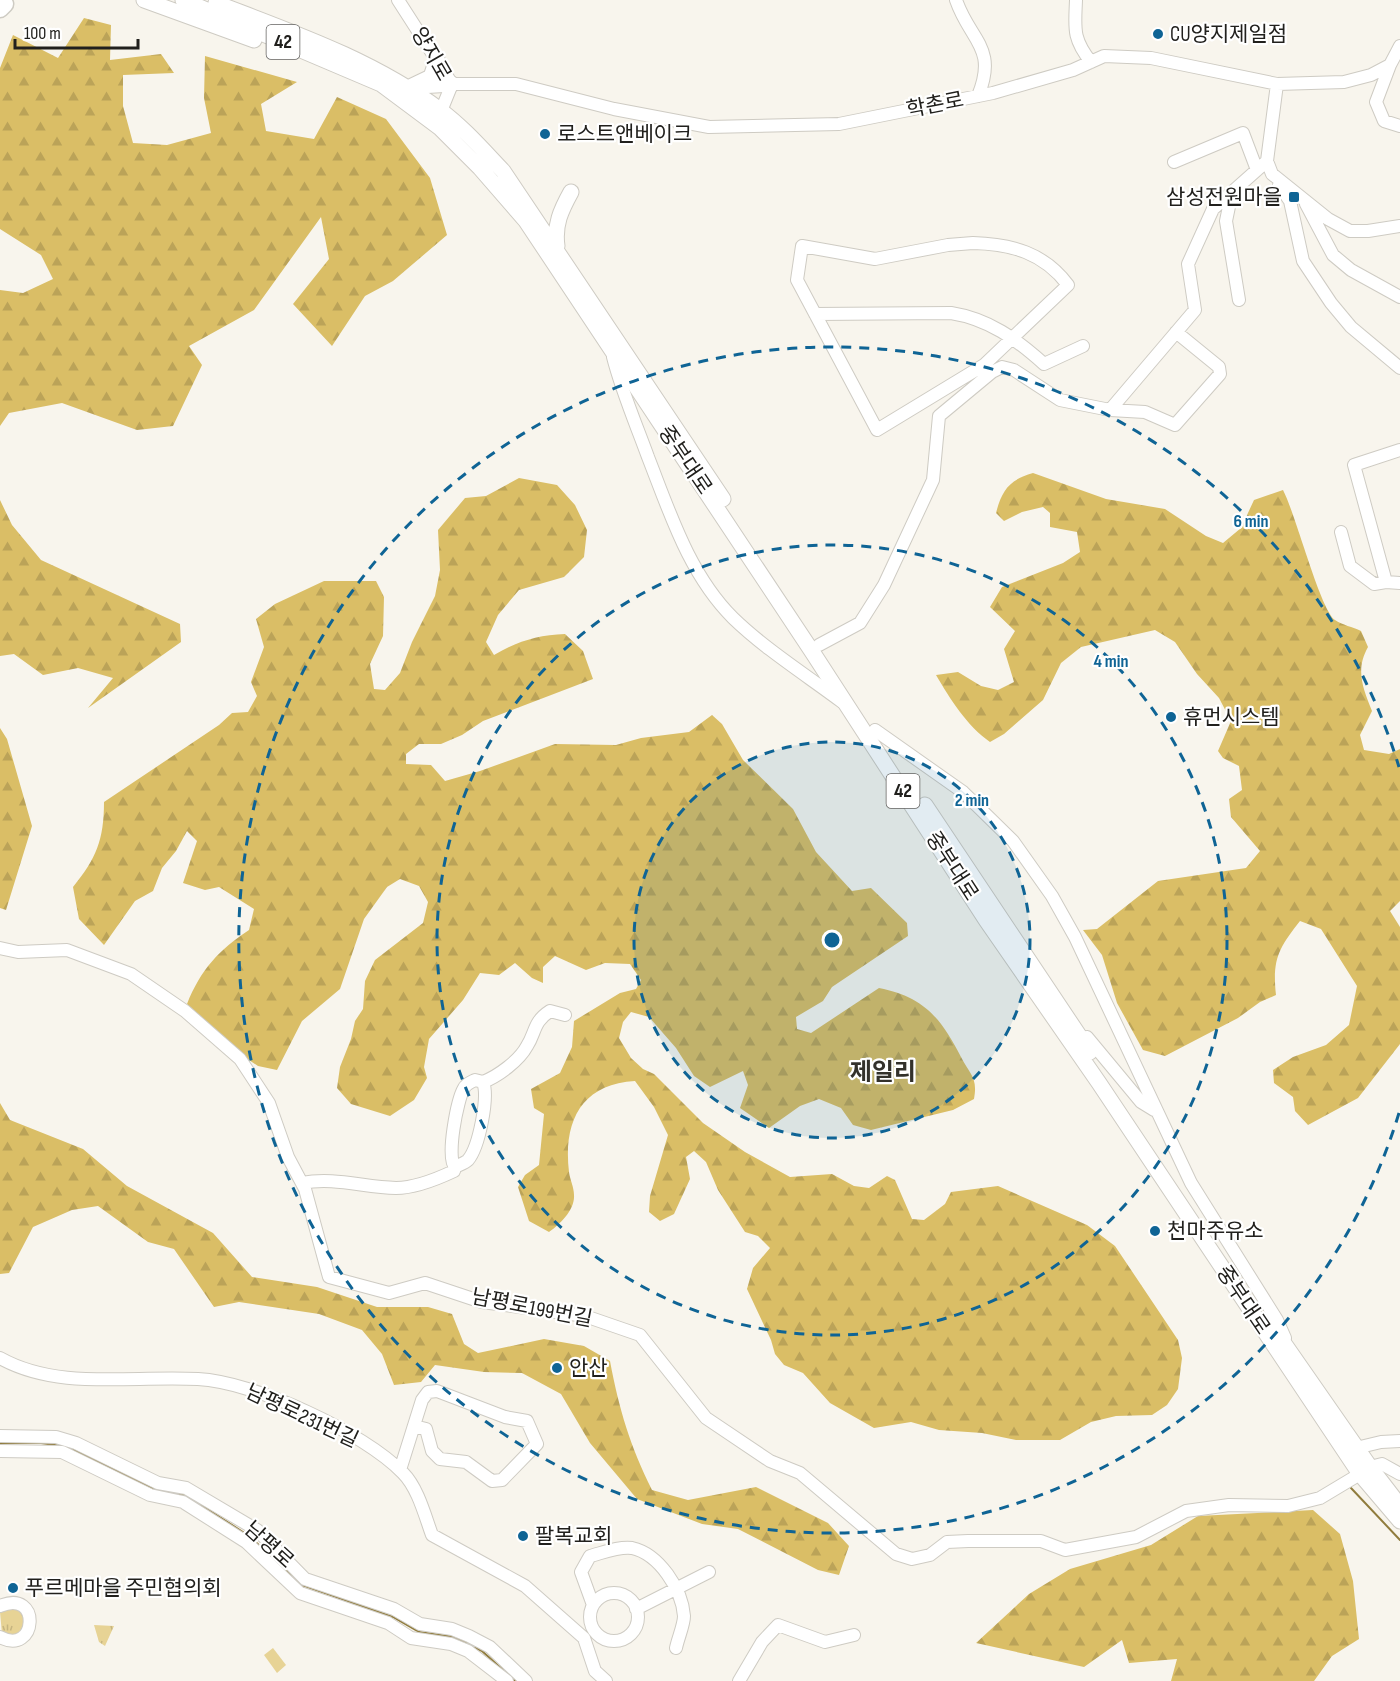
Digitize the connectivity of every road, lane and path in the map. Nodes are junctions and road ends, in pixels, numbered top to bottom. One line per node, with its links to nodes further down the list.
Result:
1 (144, 0): 12 (main road)
2 (184, 0): 12 (main road, 42)
3 (208, 0): 12 (main road, 42)
4 (234, 0): 12 (main road)
5 (398, 0): 9 (street, 양지로)
6 (956, 0): 16 (street)
7 (1076, 0): 10 (street)
8 (1400, 46): 11 (street)
9 (437, 59): 13 (street, 양지로); 15 (main road)
10 (1091, 62): 14 (street, 학촌로); 16 (street, 학촌로)
11 (1390, 65): 14 (street, 학촌로); 18 (street)
12 (383, 79): 15 (main road, 중부대로 / 42); 34 (main road, 중부대로 / 42)
13 (452, 84): 15 (main road); 16 (street, 학촌로); 17 (street, 양지로)
14 (1276, 84): 20 (street)
15 (412, 87): 17 (main road, 중부대로 / 42)
16 (978, 96)
17 (441, 111): 27 (main road, 중부대로 / 42)
18 (1400, 126)
19 (1174, 162): 21 (street)
20 (1267, 162): 21 (street); 22 (street)
21 (1257, 170): 23 (street)
22 (1272, 174): 25 (street); 35 (street)
23 (1232, 192): 29 (street); 31 (street)
24 (577, 194): 27 (main road)
25 (1305, 200): 26 (street); 28 (street)
26 (1400, 226)
27 (557, 249): 43 (main road, 중부대로 / 42)
28 (1400, 297)
29 (1239, 300)
30 (815, 314): 32 (street); 32 (street); 36 (street)
31 (1176, 332): 38 (street); 38 (street)
32 (1014, 337): 33 (street); 36 (street)
33 (1083, 346)
34 (611, 351): 44 (main road, 중부대로 / 42); 44 (street)
35 (1400, 368)
36 (949, 389): 37 (street)
37 (957, 399): 38 (street); 43 (street)
38 (1110, 411)
39 (1400, 450): 41 (street)
40 (1341, 532): 41 (street)
41 (1386, 582): 42 (street)
42 (1400, 583)
43 (819, 645): 45 (main road, 중부대로 / 42)
44 (848, 706): 61 (main road, 중부대로 / 42)
45 (875, 730): 48 (main road, 중부대로 / 42); 50 (street)
46 (0, 948): 52 (street, 남평로199번길)
47 (565, 1015): 49 (street)
48 (1067, 1018): 50 (street); 53 (main road, 중부대로 / 42)
49 (483, 1082): 51 (street); 51 (street)
50 (1155, 1111): 53 (street)
51 (455, 1167): 52 (street)
52 (302, 1183): 61 (street, 남평로199번길)
53 (1292, 1354): 58 (main road, 중부대로 / 42)
54 (0, 1358): 60 (street, 남평로231번길)
55 (414, 1425): 55 (street); 60 (street)
56 (0, 1436): 76 (street, 남평로)
57 (1400, 1442): 58 (street)
58 (1356, 1448): 61 (main road, 중부대로 / 42)
59 (0, 1451): 75 (street, 남평로)
60 (400, 1470): 71 (street, 남평로231번길)
61 (1365, 1471): 62 (street); 63 (main road, 중부대로 / 42); 64 (main road, 중부대로 / 42)
62 (1400, 1474)
63 (1400, 1506)
64 (1400, 1521)
65 (709, 1572): 66 (street)
66 (676, 1588): 67 (street); 69 (street); 74 (street)
67 (593, 1605): 69 (street); 70 (street)
68 (0, 1606): 73 (street)
69 (636, 1609): 70 (street)
70 (592, 1627): 71 (street)
71 (579, 1634): 77 (street, 남평로231번길)
72 (854, 1635): 78 (street)
73 (0, 1637)
74 (676, 1648)
75 (507, 1681)
76 (526, 1681)
77 (606, 1681)
78 (739, 1681)

